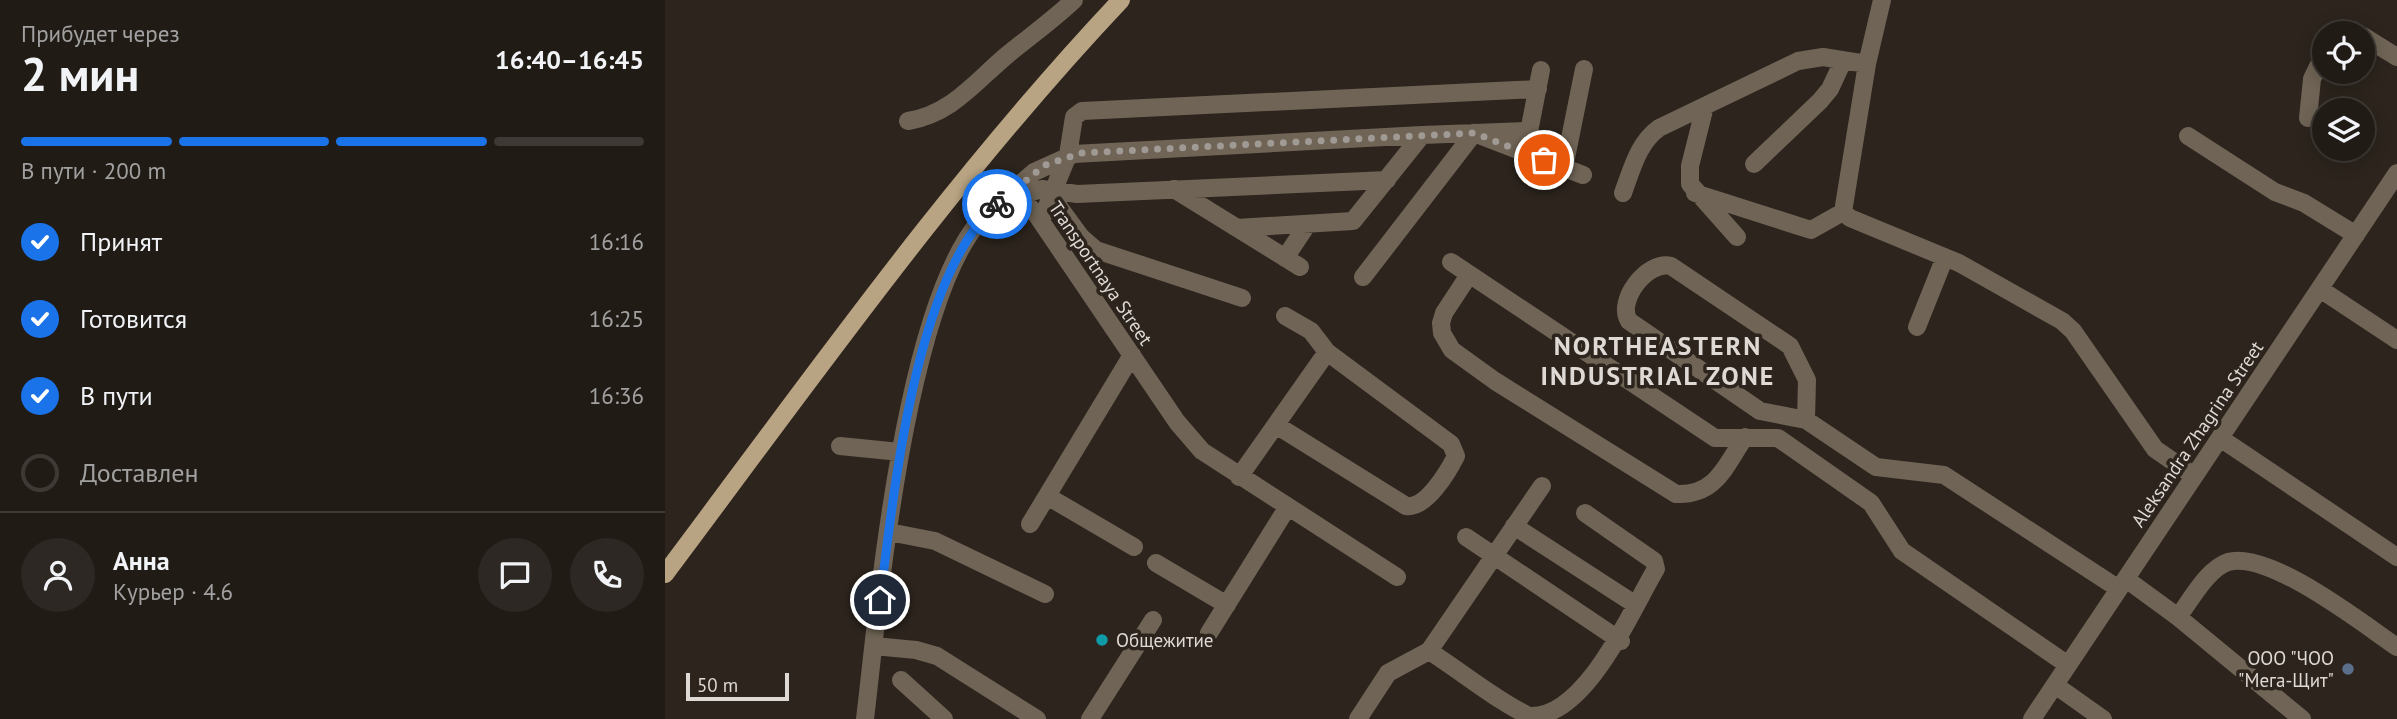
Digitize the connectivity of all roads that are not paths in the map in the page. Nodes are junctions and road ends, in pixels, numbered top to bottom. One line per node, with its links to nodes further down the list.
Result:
1 (1074, 0): 14 (street)
2 (1121, 0): 70 (main road)
3 (1882, 0): 7 (street)
4 (2375, 43): 5 (street)
5 (2397, 57)
6 (1843, 61): 7 (street); 12 (street); 22 (street)
7 (1867, 64): 33 (street)
8 (1584, 69): 23 (street)
9 (1541, 70): 11 (street)
10 (2312, 79): 13 (street)
11 (1538, 89): 15 (street); 21 (street)
12 (1705, 106): 29 (street); 30 (street)
13 (2308, 118)
14 (908, 121)
15 (1529, 131): 19 (street); 20 (street)
16 (1422, 135): 17 (street); 19 (street); 26 (street)
17 (1392, 136): 21 (street); 26 (street)
18 (2188, 136): 37 (street)
19 (1468, 140): 20 (street); 42 (street)
20 (1525, 152): 23 (street)
21 (1068, 155): 28 (street); 32 (street)
22 (1754, 164)
23 (1564, 168): 25 (street)
24 (2397, 173): 31 (street, Aleksandra Zhagrina Street)
25 (1583, 175)
26 (1390, 177): 27 (street); 35 (street)
27 (1174, 189): 28 (street); 36 (street)
28 (1053, 193): 32 (street); 34 (street); 44 (street)
29 (1623, 193)
30 (1695, 193): 33 (street); 38 (street)
31 (2391, 196): 37 (street, Aleksandra Zhagrina Street)
32 (999, 204): 34 (street, Transportnaya Street); 55 (street)
33 (1843, 212): 39 (street)
34 (1041, 221): 49 (street, Transportnaya Street)
35 (1307, 225): 36 (street); 36 (street)
36 (1237, 228)
37 (2355, 235): 43 (street, Aleksandra Zhagrina Street)
38 (1737, 237)
39 (1945, 257): 46 (street); 56 (street)
40 (1451, 262): 41 (street)
41 (1469, 275): 52 (street); 52 (street)
42 (1363, 277)
43 (2320, 289): 47 (street); 53 (street, Aleksandra Zhagrina Street)
44 (1242, 298)
45 (1285, 316): 48 (street)
46 (1917, 327)
47 (2397, 340)
48 (1327, 352): 51 (street); 51 (street)
49 (1132, 355): 57 (street, Transportnaya Street); 59 (street)
50 (1806, 420): 50 (street); 72 (street)
51 (1276, 425): 57 (street)
52 (1745, 438): 83 (street)
53 (2220, 438): 56 (street, Aleksandra Zhagrina Street); 68 (street)
54 (840, 446): 55 (street)
55 (900, 452): 64 (street)
56 (2194, 476): 72 (street, Aleksandra Zhagrina Street)
57 (1239, 477): 60 (street, Transportnaya Street)
58 (1542, 485): 63 (street)
59 (1047, 496): 62 (street); 66 (street)
60 (1287, 508): 71 (street, Transportnaya Street); 74 (street)
61 (1585, 513): 75 (street)
62 (1030, 524)
63 (1514, 526): 67 (street); 75 (street)
64 (889, 532): 73 (street); 80 (street)
65 (1466, 537): 67 (street)
66 (1134, 547)
67 (1494, 556): 79 (street); 82 (street)
68 (2397, 557)
69 (1156, 563): 74 (street)
70 (665, 574)
71 (1397, 577)
72 (2122, 584): 76 (street); 83 (street, Aleksandra Zhagrina Street)
73 (1045, 594)
74 (1227, 604): 78 (street)
75 (1636, 605): 79 (street)
76 (2178, 617): 81 (street); 94 (street)
77 (1153, 620): 90 (street)
78 (1209, 633)
79 (1621, 641): 86 (street)
80 (874, 646): 87 (street); 88 (street)
81 (2397, 647)
82 (1429, 651): 86 (street); 91 (street)
83 (2068, 665): 85 (street, Aleksandra Zhagrina Street)
84 (901, 680): 89 (street)
85 (2055, 685): 92 (street, Aleksandra Zhagrina Street); 93 (street)
86 (1515, 714)
87 (1026, 716)
88 (865, 719)
89 (944, 719)
90 (1090, 719)
91 (1358, 719)
92 (2032, 719)
93 (2103, 719)
94 (2302, 719)

